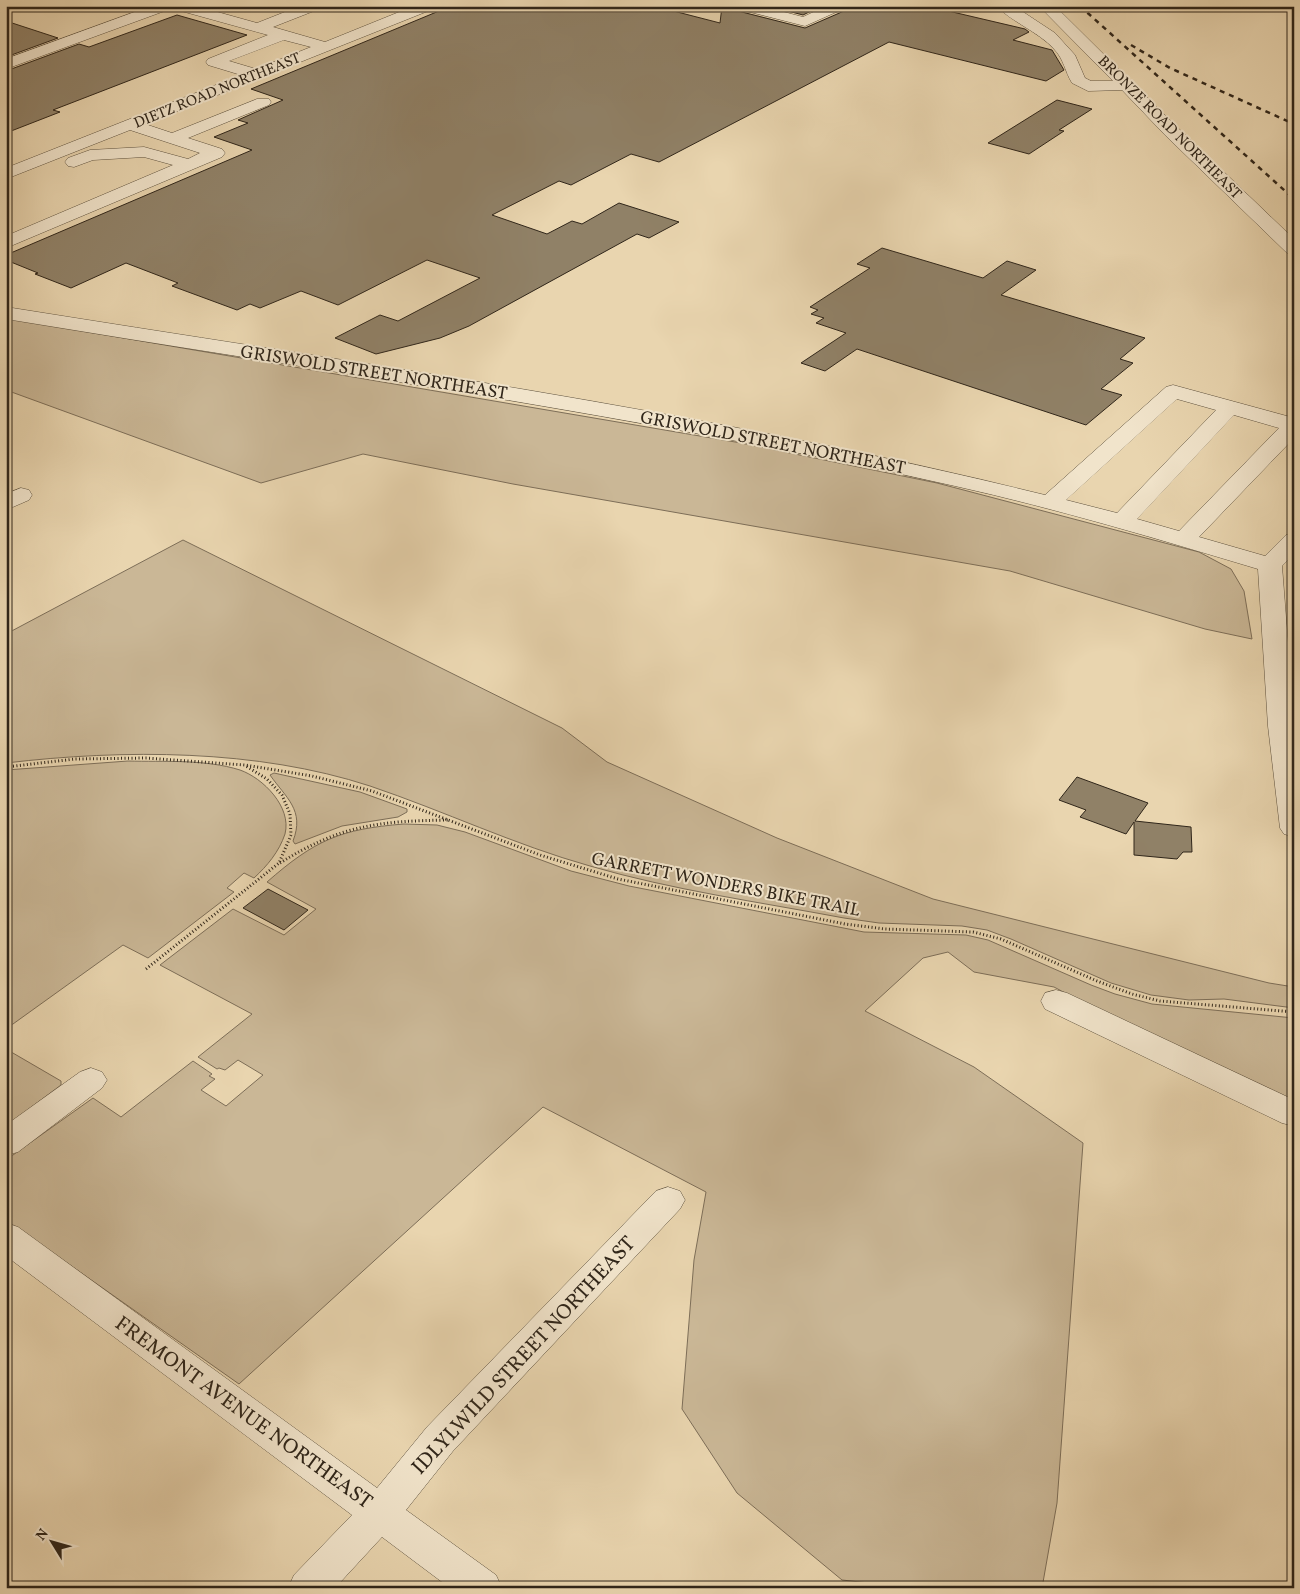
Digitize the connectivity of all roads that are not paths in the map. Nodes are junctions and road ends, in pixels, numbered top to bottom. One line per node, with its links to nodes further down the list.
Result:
1 (114, 6): 10 (street)
2 (165, 6): 10 (street)
3 (179, 6): 11 (street)
4 (314, 6): 11 (street)
5 (428, 6): 13 (street, DIETZ ROAD NORTHEAST)
6 (743, 6): 7 (street)
7 (838, 6)
8 (1004, 6): 16 (street)
9 (1046, 6): 16 (street, BRONZE ROAD NORTHEAST)
10 (142, 14): 14 (street)
11 (257, 28): 12 (street)
12 (283, 35): 13 (street); 15 (street)
13 (327, 47): 15 (street, DIETZ ROAD NORTHEAST)
14 (6, 64)
15 (256, 74): 18 (street, DIETZ ROAD NORTHEAST)
16 (1126, 85): 24 (street, BRONZE ROAD NORTHEAST)
17 (263, 102): 19 (street)
18 (130, 125): 19 (street); 21 (street, DIETZ ROAD NORTHEAST)
19 (172, 139): 20 (street)
20 (189, 164): 22 (street); 23 (street)
21 (6, 174)
22 (6, 189)
23 (6, 243)
24 (1294, 249)
25 (6, 313): 28 (street, GRISWOLD STREET NORTHEAST)
26 (1230, 407): 27 (street); 28 (street); 29 (street)
27 (1294, 425): 30 (street)
28 (1050, 504): 29 (street, GRISWOLD STREET NORTHEAST)
29 (1121, 522): 30 (street, GRISWOLD STREET NORTHEAST)
30 (1184, 538): 31 (street, GRISWOLD STREET NORTHEAST)
31 (1285, 554): 32 (street, GRISWOLD STREET NORTHEAST)
32 (1294, 828)
33 (1056, 1001): 35 (street)
34 (91, 1080): 36 (street)
35 (1294, 1114)
36 (6, 1143)
37 (668, 1200): 39 (street, IDLYLWILD STREET NORTHEAST)
38 (6, 1237): 39 (street, FREMONT AVENUE NORTHEAST)
39 (380, 1513): 40 (street, IDLYLWILD STREET NORTHEAST); 41 (street, FREMONT AVENUE NORTHEAST)
40 (308, 1588)
41 (482, 1588)

